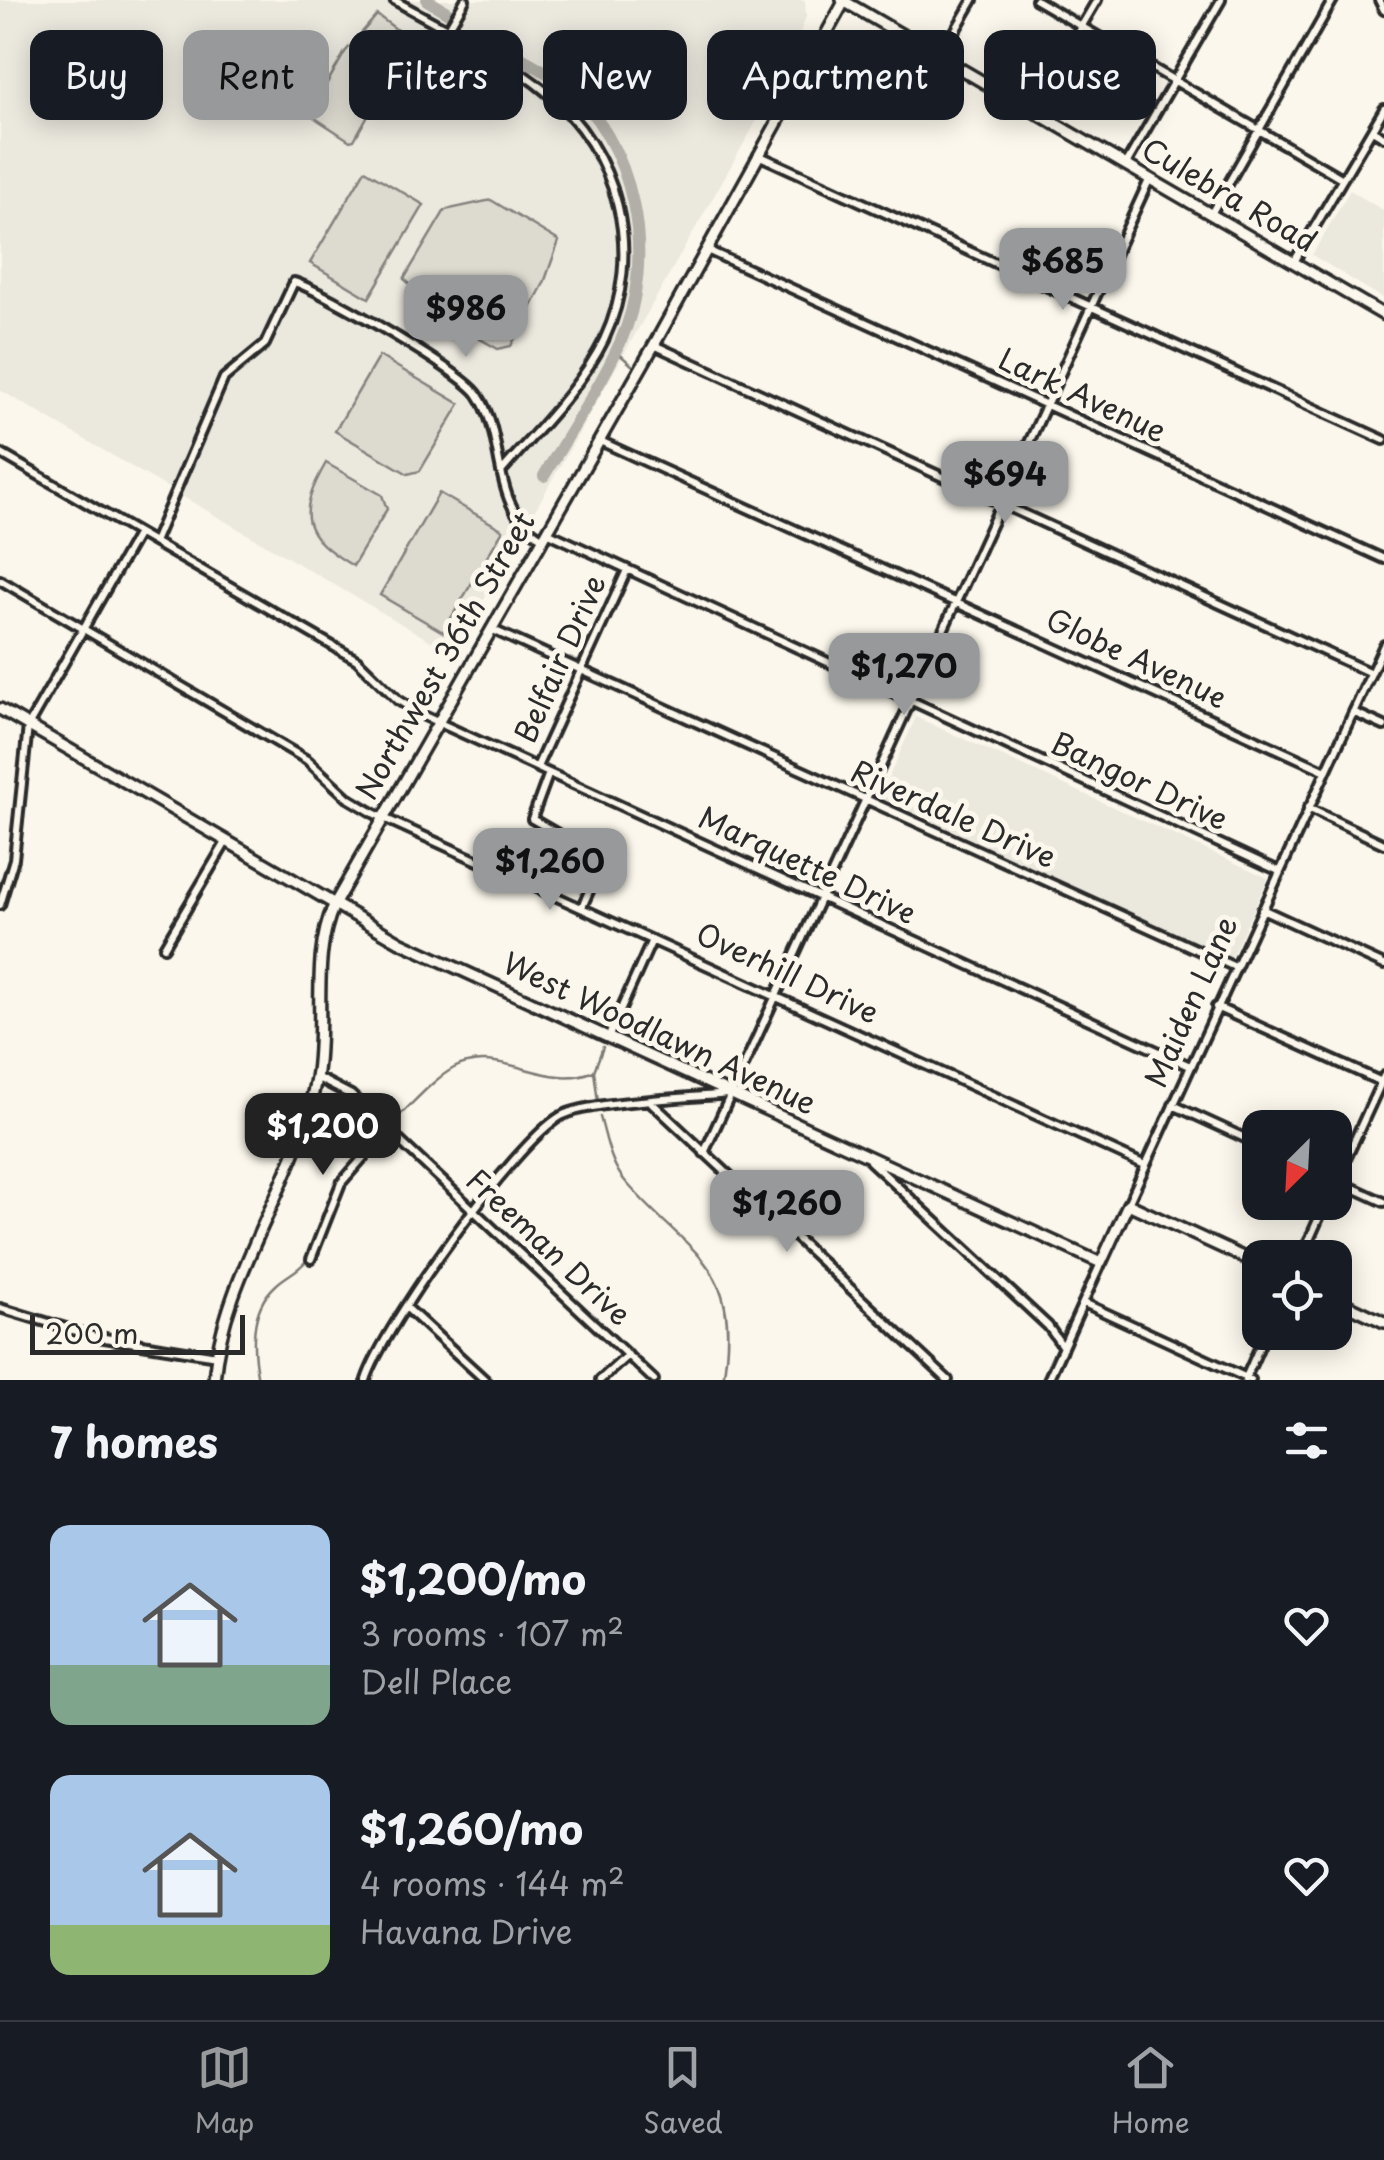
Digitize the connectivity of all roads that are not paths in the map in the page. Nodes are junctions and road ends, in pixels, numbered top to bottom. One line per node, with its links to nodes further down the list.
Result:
1 (394, 0): 12 (street)
2 (465, 0): 13 (street)
3 (843, 0): 14 (main road, Culebra Road); 24 (main road, Northwest 36th Street)
4 (973, 0): 15 (street)
5 (1036, 0): 11 (street)
6 (1097, 0): 11 (street)
7 (1220, 0): 18 (street)
8 (1333, 0): 21 (street)
9 (1379, 0): 10 (street)
10 (1384, 10)
11 (1082, 27): 16 (street); 18 (street)
12 (445, 30)
13 (448, 30)
14 (894, 30)
15 (956, 30)
16 (1080, 30)
17 (523, 78): 38 (street)
18 (1174, 80): 21 (street); 25 (street)
19 (1384, 108): 22 (street)
20 (1049, 120): 25 (main road, Culebra Road)
21 (1258, 130): 27 (street); 28 (street)
22 (1372, 130): 23 (street); 27 (street)
23 (1384, 137)
24 (757, 154): 29 (main road, Northwest 36th Street); 31 (street)
25 (1126, 164): 26 (main road, Culebra Road)
26 (1150, 178): 28 (main road, Culebra Road); 31 (street)
27 (1343, 180): 30 (street)
28 (1211, 214): 30 (main road, Culebra Road)
29 (706, 250): 33 (main road, Northwest 36th Street); 34 (street, Lark Avenue)
30 (1294, 262): 32 (main road, Culebra Road)
31 (1091, 306): 34 (street); 35 (street)
32 (1384, 315)
33 (654, 345): 36 (main road, Northwest 36th Street); 39 (street)
34 (1047, 405): 39 (street); 43 (street, Lark Avenue)
35 (1384, 440)
36 (598, 441): 41 (main road, Northwest 36th Street); 46 (street, Globe Avenue)
37 (0, 452): 40 (street, Marquette Drive)
38 (500, 472): 41 (street); 42 (street)
39 (1002, 505): 46 (street); 51 (street)
40 (138, 533): 42 (street, Marquette Drive); 47 (street)
41 (544, 535): 44 (street, Bangor Drive); 48 (main road, Northwest 36th Street)
42 (154, 542): 55 (street, Marquette Drive)
43 (1384, 559)
44 (626, 570): 50 (street, Belfair Drive); 52 (street, Bangor Drive)
45 (0, 580): 47 (street, Overhill Drive)
46 (957, 602): 52 (street); 59 (street, Globe Avenue)
47 (82, 628): 56 (street); 63 (street, Overhill Drive)
48 (490, 628): 50 (street, Riverdale Drive); 55 (main road, Northwest 36th Street)
49 (1384, 645): 51 (street, Maiden Lane)
50 (581, 668): 58 (street, Belfair Drive); 61 (street, Riverdale Drive)
51 (1371, 673): 54 (street, Maiden Lane)
52 (912, 702): 61 (street); 66 (street, Bangor Drive)
53 (0, 709): 56 (main road, West Woodlawn Avenue)
54 (1353, 712): 57 (street); 59 (street, Maiden Lane)
55 (437, 723): 58 (street, Marquette Drive); 63 (main road, Northwest 36th Street)
56 (28, 726): 64 (main road, West Woodlawn Avenue); 68 (street)
57 (1384, 726)
58 (537, 767): 60 (street, Marquette Drive)
59 (1326, 771): 62 (street, Maiden Lane)
60 (549, 772): 67 (street, Marquette Drive); 70 (street, Belfair Drive)
61 (866, 800): 67 (street); 75 (street, Riverdale Drive)
62 (1308, 808): 65 (street); 66 (street, Maiden Lane)
63 (382, 817): 69 (main road, Northwest 36th Street); 70 (street, Overhill Drive)
64 (226, 842): 69 (main road, West Woodlawn Avenue); 73 (street)
65 (1384, 844)
66 (1279, 871): 71 (street, Maiden Lane)
67 (820, 897): 76 (street); 79 (street, Marquette Drive)
68 (0, 904)
69 (334, 904): 78 (main road, West Woodlawn Avenue); 80 (main road, Northwest 36th Street)
70 (582, 907): 72 (street, Overhill Drive)
71 (1262, 908): 74 (street); 75 (street, Maiden Lane)
72 (652, 940): 76 (street, Overhill Drive); 78 (street)
73 (164, 947)
74 (1384, 965)
75 (1234, 967): 77 (street, Maiden Lane)
76 (776, 997): 82 (street); 90 (street, Overhill Drive)
77 (1216, 1007): 79 (street, Maiden Lane); 81 (street)
78 (608, 1038): 82 (main road, West Woodlawn Avenue)
79 (1190, 1066): 84 (street, Maiden Lane)
80 (316, 1077): 85 (street, Freeman Drive); 106 (main road, Northwest 36th Street)
81 (1383, 1081): 87 (street)
82 (730, 1094): 83 (street); 88 (street); 89 (main road, West Woodlawn Avenue)
83 (651, 1102): 88 (street); 94 (street)
84 (1173, 1105): 86 (street); 90 (street, Maiden Lane)
85 (387, 1130): 94 (street, Freeman Drive); 96 (street)
86 (1242, 1137)
87 (1352, 1146)
88 (704, 1153): 113 (street)
89 (866, 1156): 97 (main road, West Woodlawn Avenue); 103 (street)
90 (1145, 1166): 93 (street, Maiden Lane)
91 (1352, 1188): 92 (street)
92 (1384, 1202)
93 (1128, 1204): 95 (main road); 97 (main road, Maiden Lane)
94 (474, 1209): 101 (street); 105 (street, Freeman Drive)
95 (1242, 1256)
96 (311, 1259)
97 (1101, 1263): 98 (street, Maiden Lane)
98 (1084, 1302): 103 (street, Maiden Lane); 107 (street)
99 (1352, 1307): 102 (main road)
100 (0, 1308): 106 (street)
101 (408, 1308): 109 (street); 110 (street)
102 (1384, 1322)
103 (1063, 1347): 114 (street, Maiden Lane)
104 (1259, 1350): 107 (street)
105 (628, 1355): 111 (street); 112 (street, Freeman Drive)
106 (217, 1356): 108 (main road, Northwest 36th Street)
107 (1247, 1379)
108 (214, 1380)
109 (366, 1380)
110 (485, 1380)
111 (600, 1380)
112 (654, 1380)
113 (948, 1380)
114 (1048, 1380)

